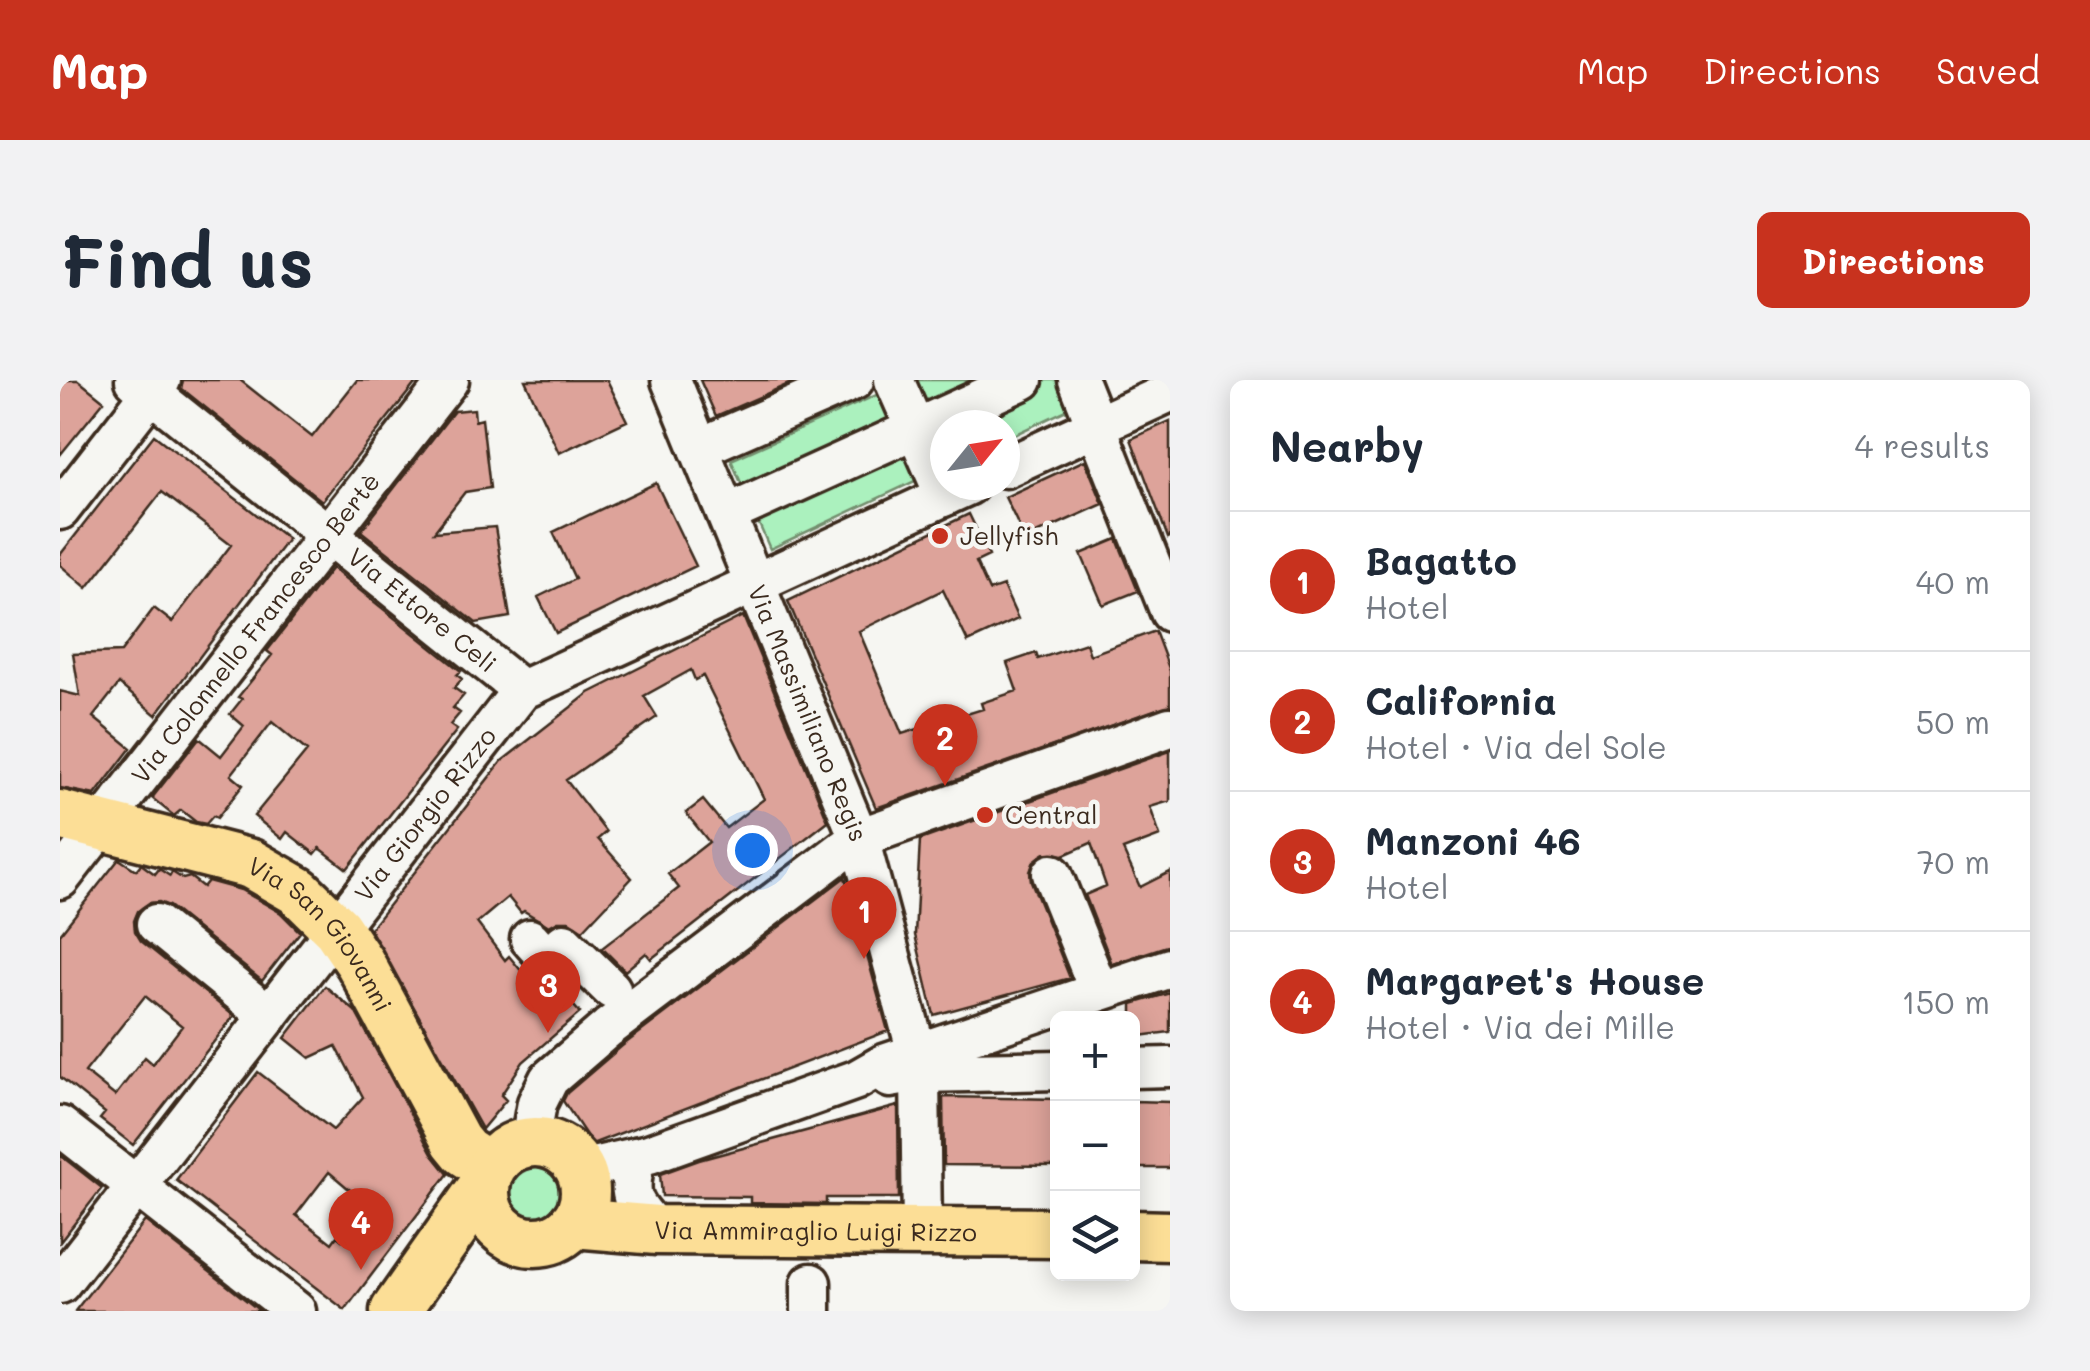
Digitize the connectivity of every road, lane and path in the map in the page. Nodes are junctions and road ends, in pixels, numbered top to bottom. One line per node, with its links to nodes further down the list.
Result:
1 (449, 380): 17 (street, Via Colonnello Francesco Bertè)
2 (671, 380): 11 (street, Via Massimiliano Regis)
3 (854, 380): 11 (street)
4 (894, 380): 10 (street)
5 (1023, 380): 10 (street)
6 (1078, 380): 9 (street)
7 (149, 384): 15 (street); 17 (street, Via Ettore Celi)
8 (1170, 392): 9 (street)
9 (1097, 426): 13 (street); 19 (street)
10 (916, 429): 12 (street); 16 (street)
11 (699, 448): 16 (street, Via Massimiliano Regis)
12 (930, 450)
13 (1020, 461)
14 (935, 500): 18 (street, Via Giorgio Rizzo)
15 (60, 510)
16 (727, 514): 18 (street, Via Massimiliano Regis)
17 (328, 535): 20 (street, Via Ettore Celi); 22 (street, Via Colonnello Francesco Bertè)
18 (756, 582): 20 (street, Via Giorgio Rizzo); 23 (street, Via Massimiliano Regis)
19 (1170, 612)
20 (522, 690): 27 (street, Via Giorgio Rizzo)
21 (1170, 727): 23 (street)
22 (81, 820): 25 (street, Via Colonnello Francesco Bertè); 27 (main road, Via San Giovanni)
23 (859, 838): 33 (street, Via Massimiliano Regis); 38 (street)
24 (1052, 874): 31 (street)
25 (60, 879)
26 (156, 924): 32 (street)
27 (337, 929): 32 (street, Via Giorgio Rizzo); 42 (main road, Via San Giovanni)
28 (530, 940): 30 (street)
29 (1170, 968): 31 (street)
30 (611, 989)
31 (1084, 1003): 33 (street)
32 (269, 1016): 41 (street, Via Giorgio Rizzo)
33 (918, 1063): 36 (street); 39 (street); 45 (street, Via Massimiliano Regis)
34 (1170, 1067): 35 (street)
35 (1140, 1068)
36 (1050, 1070)
37 (60, 1126): 41 (street)
38 (530, 1141): 40 (main road); 42 (main road)
39 (636, 1157): 40 (street); 44 (street)
40 (580, 1170): 43 (main road)
41 (137, 1186): 49 (street, Via Giorgio Rizzo); 50 (street)
42 (491, 1194): 43 (main road); 51 (main road)
43 (574, 1224): 44 (main road, Via Ammiraglio Luigi Rizzo)
44 (657, 1230): 45 (main road, Via Ammiraglio Luigi Rizzo)
45 (922, 1231): 46 (main road, Via Ammiraglio Luigi Rizzo)
46 (1050, 1234)
47 (1140, 1235): 48 (main road)
48 (1170, 1236)
49 (60, 1284)
50 (296, 1311)
51 (395, 1311)

